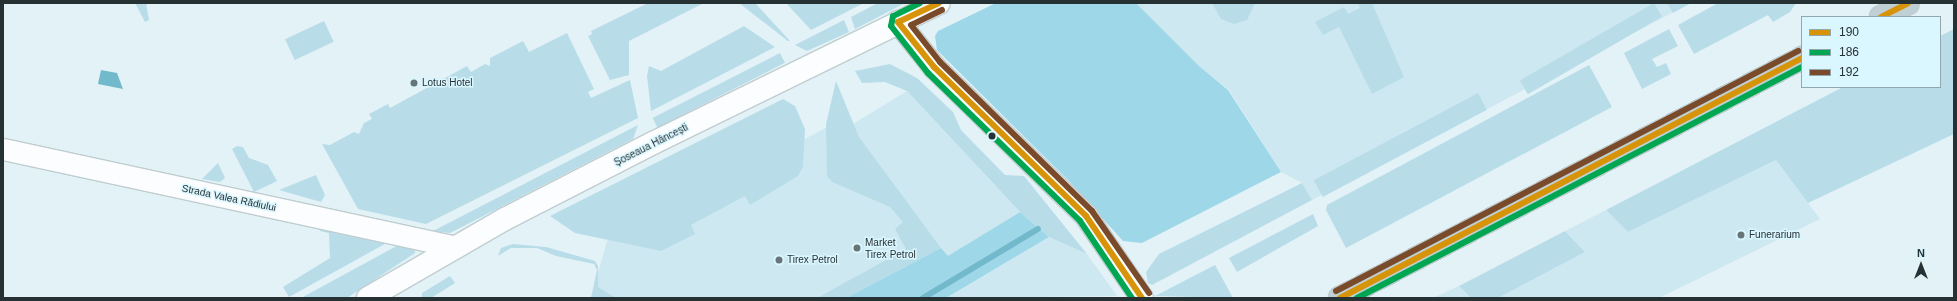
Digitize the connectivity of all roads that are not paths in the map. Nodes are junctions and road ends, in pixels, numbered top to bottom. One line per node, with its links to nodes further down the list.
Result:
1 (939, 3): 4 (street, Șoseaua Hâncești)
2 (1908, 3): 3 (highway)
3 (1883, 16)
4 (898, 22): 7 (street, Șoseaua Hâncești); 9 (street)
5 (1801, 59): 10 (highway)
6 (3, 149): 7 (street, Strada Valea Rădiului)
7 (456, 247): 8 (street, Șoseaua Hâncești)
8 (368, 298)
9 (1142, 298)
10 (1340, 298)

